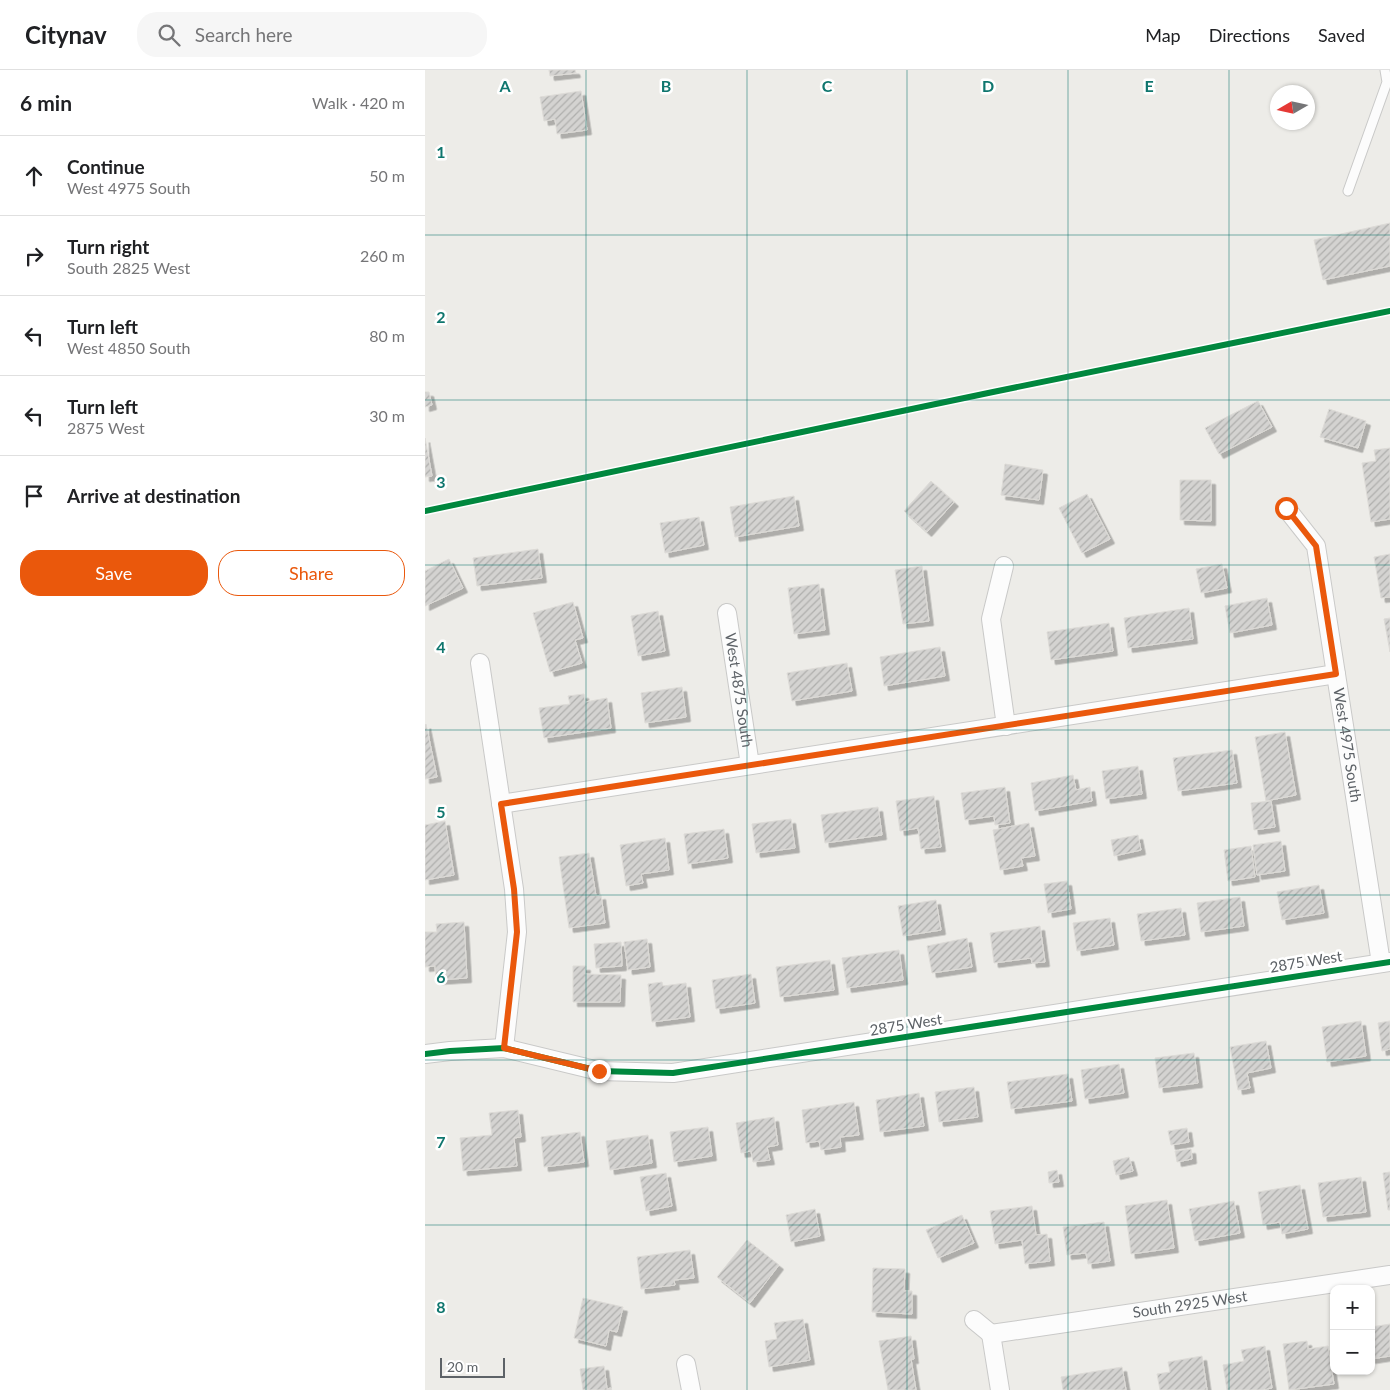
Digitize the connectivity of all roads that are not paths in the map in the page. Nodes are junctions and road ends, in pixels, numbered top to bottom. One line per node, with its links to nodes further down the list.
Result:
1 (1385, 70): 2 (lane)
2 (1347, 191)
3 (1286, 508): 7 (street, West 4975 South)
4 (1004, 566): 8 (street)
5 (727, 613): 9 (street, West 4875 South)
6 (480, 663): 10 (street)
7 (1336, 674): 8 (street); 11 (street, West 4975 South)
8 (1006, 726): 9 (street)
9 (749, 765): 10 (street)
10 (501, 804): 12 (street)
11 (1385, 962): 12 (street, 2875 West)
12 (504, 1048): 13 (street, 2875 West)
13 (425, 1054)
14 (1390, 1275): 16 (street, South 2925 West)
15 (975, 1320): 16 (street)
16 (991, 1334): 19 (street)
17 (686, 1364): 18 (street)
18 (691, 1390)
19 (1000, 1390)

